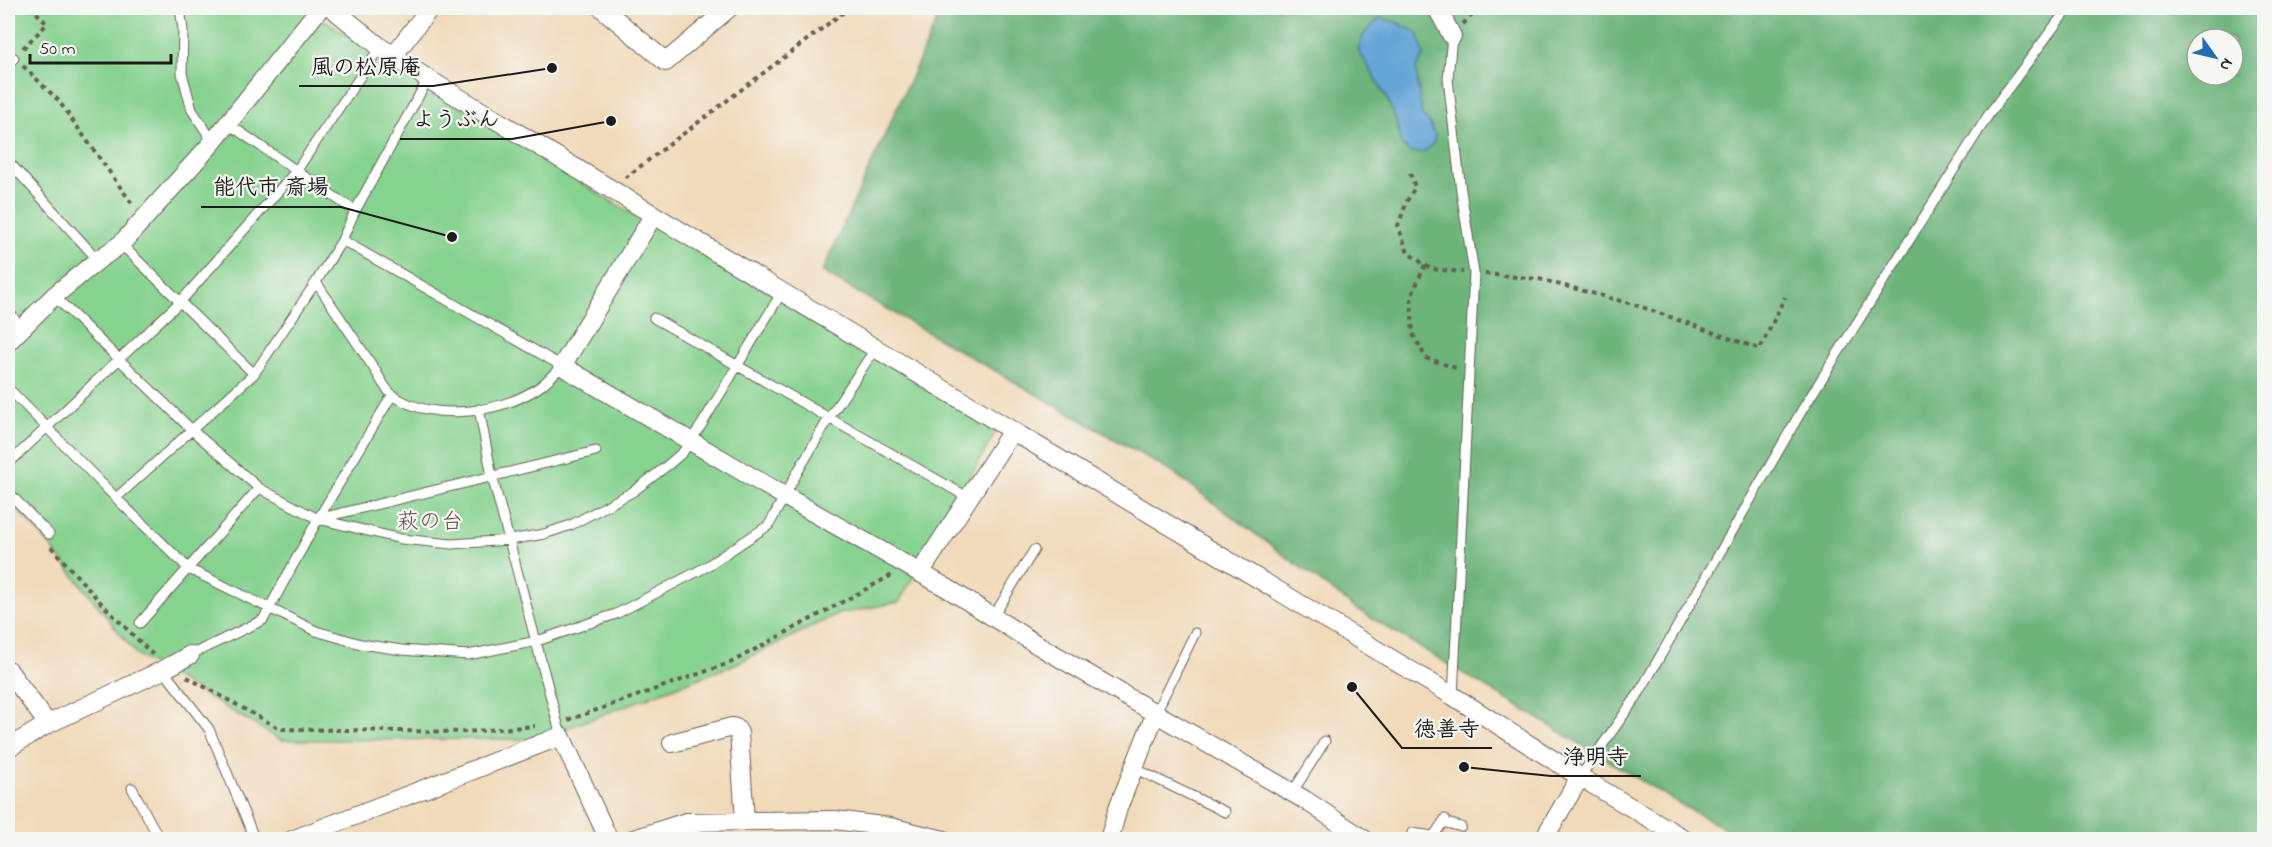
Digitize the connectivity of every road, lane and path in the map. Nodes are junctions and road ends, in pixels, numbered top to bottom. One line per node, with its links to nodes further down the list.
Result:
1 (32, 8): 13 (path)
2 (180, 8): 16 (lane)
3 (320, 8): 15 (street)
4 (332, 8): 12 (street)
5 (430, 8): 12 (street)
6 (602, 8): 7 (street)
7 (729, 8)
8 (849, 8): 20 (path)
9 (1437, 8): 11 (street)
10 (2068, 8): 82 (lane)
11 (1452, 36): 28 (lane)
12 (387, 51): 14 (street); 18 (lane)
13 (10, 61): 23 (path)
14 (428, 80): 20 (street); 21 (lane)
15 (227, 123): 16 (street); 18 (lane)
16 (213, 142): 23 (street)
17 (8, 161): 26 (lane)
18 (297, 170): 21 (lane); 33 (lane)
19 (1410, 173): 27 (path)
20 (610, 189): 22 (street)
21 (355, 211): 24 (lane)
22 (653, 216): 30 (street); 41 (street)
23 (143, 218): 25 (street)
24 (342, 240): 29 (lane); 41 (lane)
25 (121, 244): 26 (street); 33 (lane)
26 (98, 260): 31 (street)
27 (1425, 265): 28 (path); 42 (path)
28 (1474, 273): 32 (path); 42 (lane)
29 (316, 282): 43 (lane); 45 (lane)
30 (782, 292): 38 (street); 40 (lane)
31 (54, 296): 36 (street); 39 (lane)
32 (1785, 297)
33 (181, 302): 39 (lane); 43 (lane)
34 (8, 311): 36 (lane)
35 (654, 318): 40 (lane)
36 (22, 328): 37 (street)
37 (8, 342)
38 (875, 349): 47 (lane); 50 (street)
39 (119, 359): 48 (lane); 49 (lane)
40 (736, 364): 47 (lane); 51 (lane)
41 (562, 366): 46 (lane); 51 (street)
42 (1469, 372): 74 (lane)
43 (254, 374): 49 (lane)
44 (8, 388): 48 (lane)
45 (392, 395): 46 (lane); 60 (lane)
46 (479, 409): 54 (lane)
47 (830, 418): 57 (lane); 59 (lane)
48 (46, 428): 53 (lane); 58 (lane)
49 (193, 430): 55 (lane); 58 (lane)
50 (1012, 431): 59 (street); 74 (street)
51 (690, 441): 57 (street); 62 (lane)
52 (596, 451): 54 (lane)
53 (8, 464)
54 (492, 476): 60 (lane); 62 (lane)
55 (259, 488): 60 (lane); 64 (lane)
56 (8, 492): 61 (lane)
57 (786, 497): 65 (street); 70 (lane)
58 (116, 498): 64 (lane)
59 (969, 498): 65 (street)
60 (318, 519): 62 (lane); 66 (lane)
61 (48, 537): 72 (path)
62 (510, 540): 70 (lane)
63 (1034, 550): 67 (lane)
64 (189, 569): 66 (lane); 68 (lane)
65 (920, 573): 67 (street)
66 (270, 607): 70 (lane); 71 (lane)
67 (993, 617): 75 (street)
68 (140, 623)
69 (1195, 633): 75 (lane)
70 (537, 641): 77 (lane)
71 (190, 656): 72 (street)
72 (166, 669): 76 (street); 93 (lane)
73 (8, 670): 76 (street)
74 (1453, 696): 82 (street)
75 (1156, 712): 81 (street); 84 (street)
76 (48, 724): 80 (street)
77 (561, 736): 94 (street); 95 (street)
78 (1325, 741): 84 (lane)
79 (672, 743): 86 (street)
80 (8, 748)
81 (1134, 768): 85 (lane); 99 (street)
82 (1580, 777): 90 (street); 101 (street)
83 (132, 788): 92 (lane)
84 (1292, 793): 100 (street)
85 (1225, 812)
86 (745, 821): 87 (street); 98 (street)
87 (686, 822): 96 (street); 97 (street)
88 (1461, 827): 91 (lane)
89 (1412, 833): 91 (lane)
90 (1551, 837)
91 (1432, 838)
92 (160, 840)
93 (255, 840)
94 (292, 840)
95 (609, 840)
96 (631, 840)
97 (695, 840)
98 (943, 840)
99 (1108, 840)
100 (1365, 840)
101 (1686, 840)

